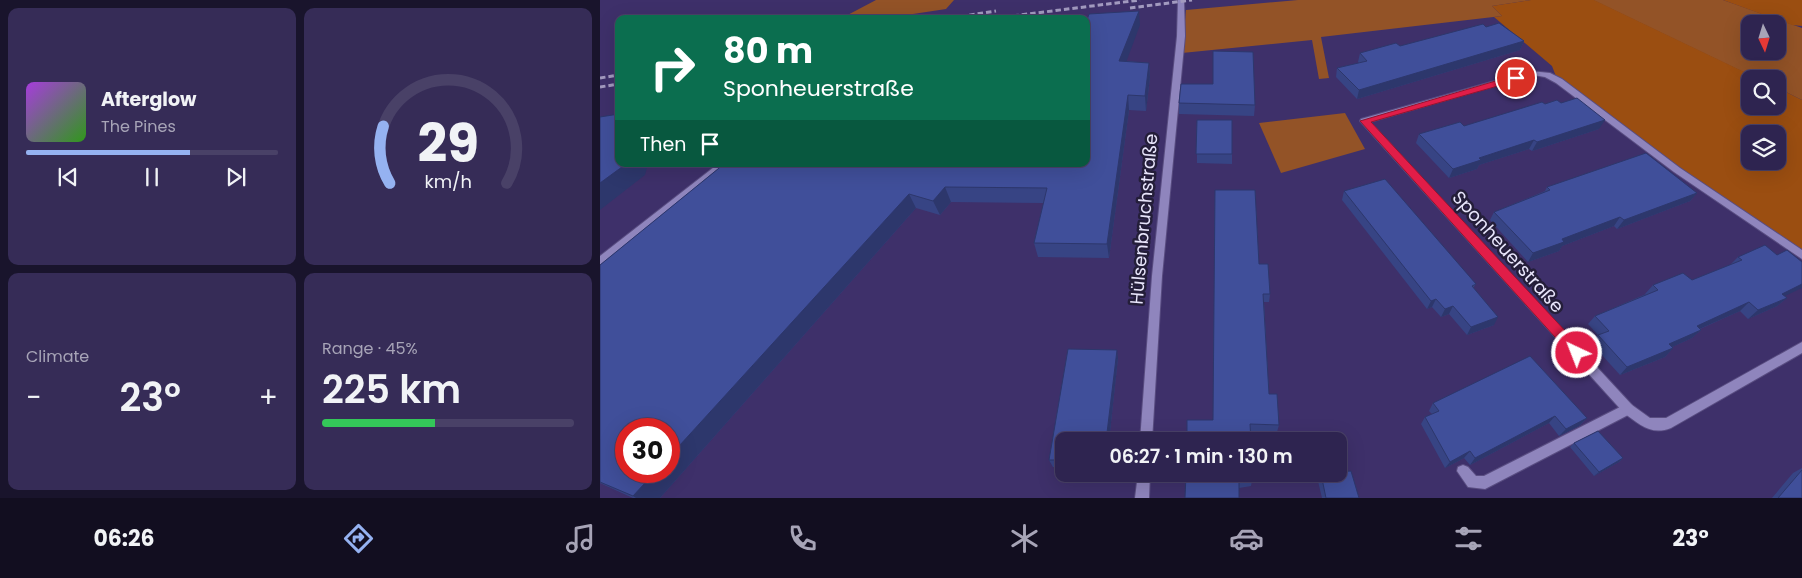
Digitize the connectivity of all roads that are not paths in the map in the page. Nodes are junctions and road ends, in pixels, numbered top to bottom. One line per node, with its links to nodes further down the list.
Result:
1 (1181, 0): 7 (street, Hülsenbruchstraße)
2 (720, 167): 4 (street)
3 (1802, 255): 6 (street, Sponheuerstraße)
4 (600, 262)
5 (1802, 347): 6 (street, Sponheuerstraße)
6 (1628, 409): 8 (street)
7 (1147, 432)
8 (1463, 471)
9 (1143, 482): 10 (street)
10 (1142, 498)

